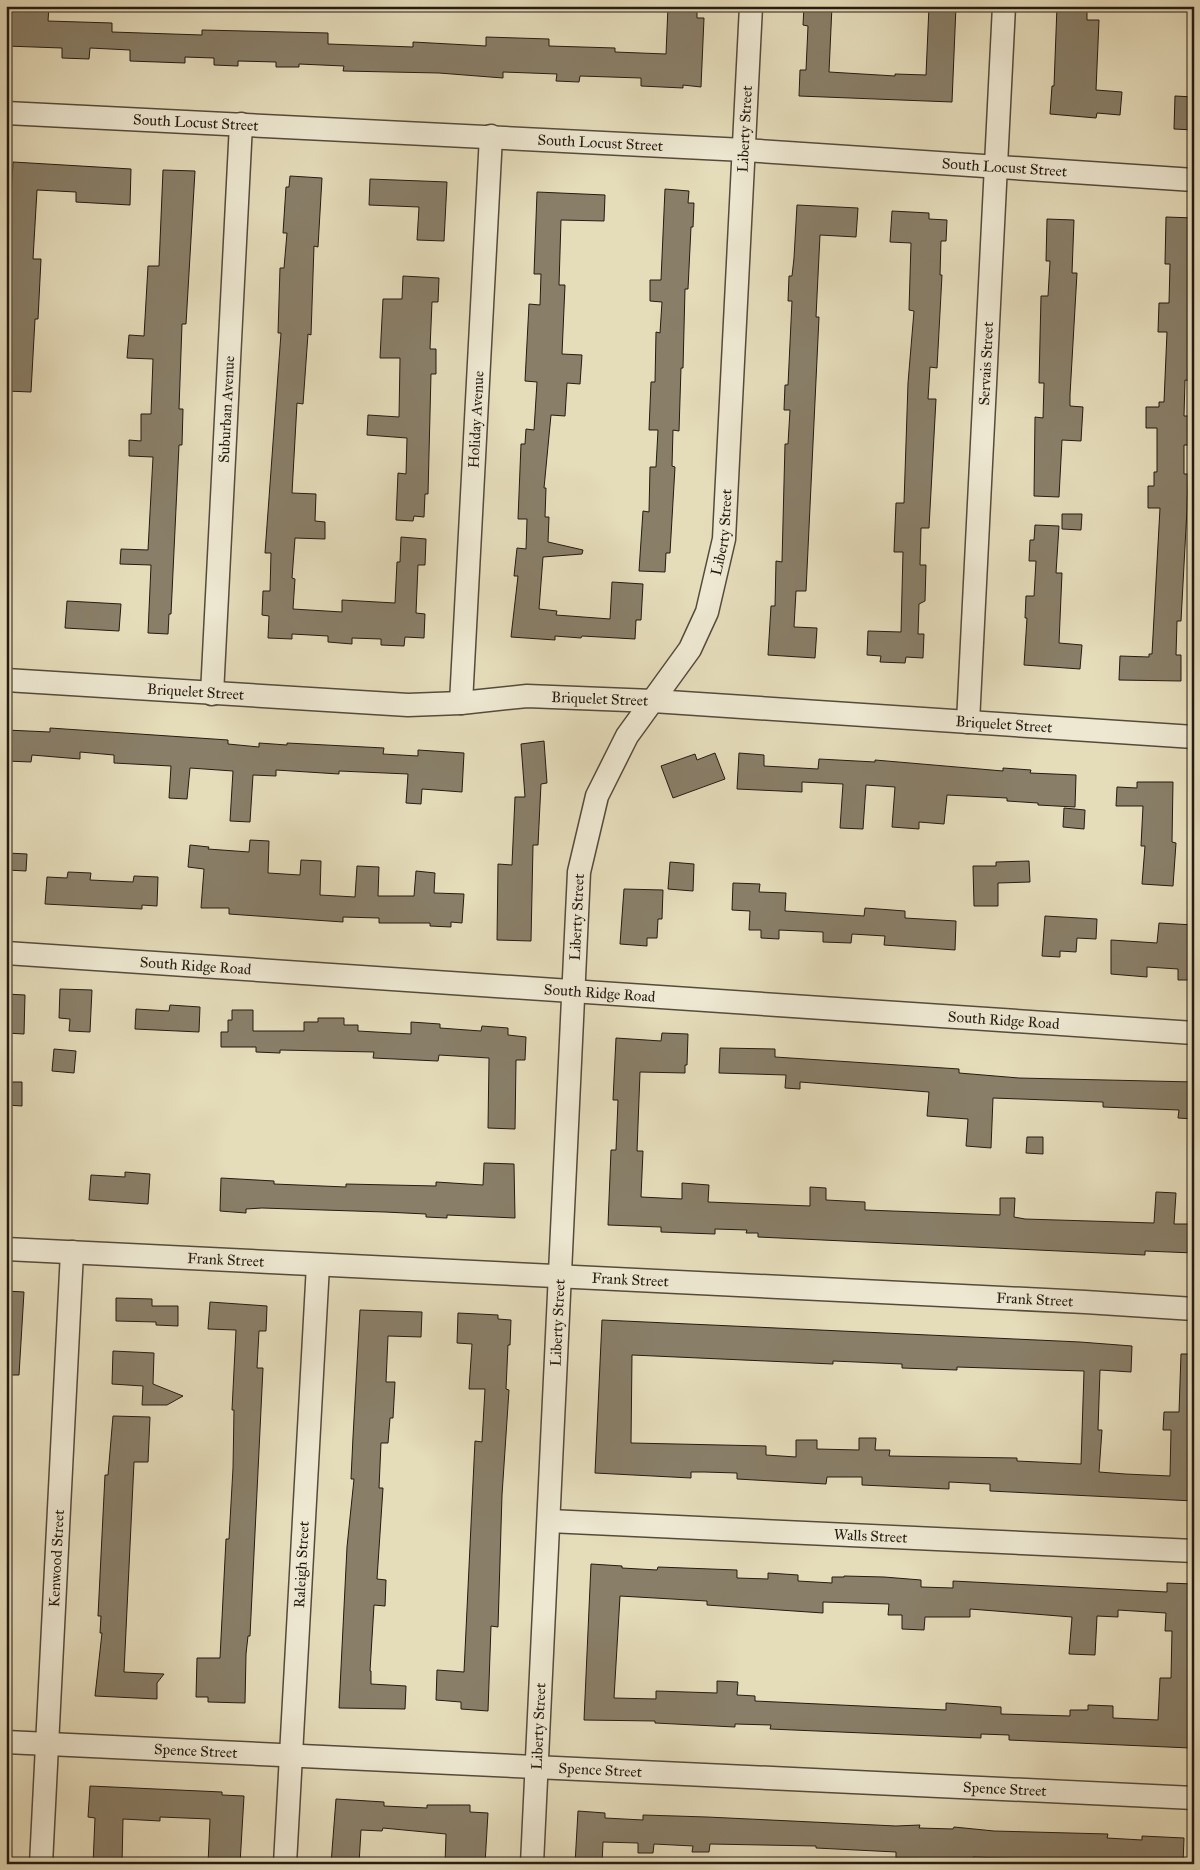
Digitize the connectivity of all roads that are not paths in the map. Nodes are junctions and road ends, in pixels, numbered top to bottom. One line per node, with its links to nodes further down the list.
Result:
1 (752, 6): 6 (street, Liberty Street)
2 (1004, 6): 7 (street, Servais Street)
3 (6, 113): 4 (street, South Locust Street)
4 (241, 124): 5 (street, South Locust Street); 10 (street, Suburban Avenue)
5 (491, 136): 6 (street, South Locust Street); 12 (street, Holiday Avenue)
6 (744, 150): 7 (street, South Locust Street); 11 (street, Liberty Street)
7 (996, 167): 8 (street, South Locust Street); 13 (street, Servais Street)
8 (1194, 180)
9 (6, 680): 10 (street, Briquelet Street)
10 (212, 694): 12 (street, Briquelet Street)
11 (653, 701): 12 (street, Briquelet Street); 13 (street, Briquelet Street); 16 (street, Liberty Street)
12 (461, 703)
13 (968, 722): 14 (street, Briquelet Street)
14 (1194, 737)
15 (6, 953): 16 (street, South Ridge Road)
16 (572, 992): 17 (street, South Ridge Road); 21 (street, Liberty Street)
17 (1194, 1033)
18 (6, 1249): 19 (street, Frank Street)
19 (72, 1252): 20 (street, Frank Street); 26 (street, Kenwood Street)
20 (318, 1265): 21 (street, Frank Street); 27 (street, Raleigh Street)
21 (560, 1277): 22 (street, Frank Street); 23 (street, Liberty Street)
22 (1194, 1309)
23 (549, 1521): 24 (street, Walls Street); 28 (street, Liberty Street)
24 (1194, 1551)
25 (6, 1742): 26 (street, Spence Street)
26 (47, 1744): 27 (street, Spence Street); 30 (street, Kenwood Street)
27 (291, 1756): 28 (street, Spence Street); 31 (street, Raleigh Street)
28 (537, 1767): 29 (street, Spence Street); 32 (street, Liberty Street)
29 (1194, 1798)
30 (41, 1864)
31 (285, 1864)
32 (532, 1864)

